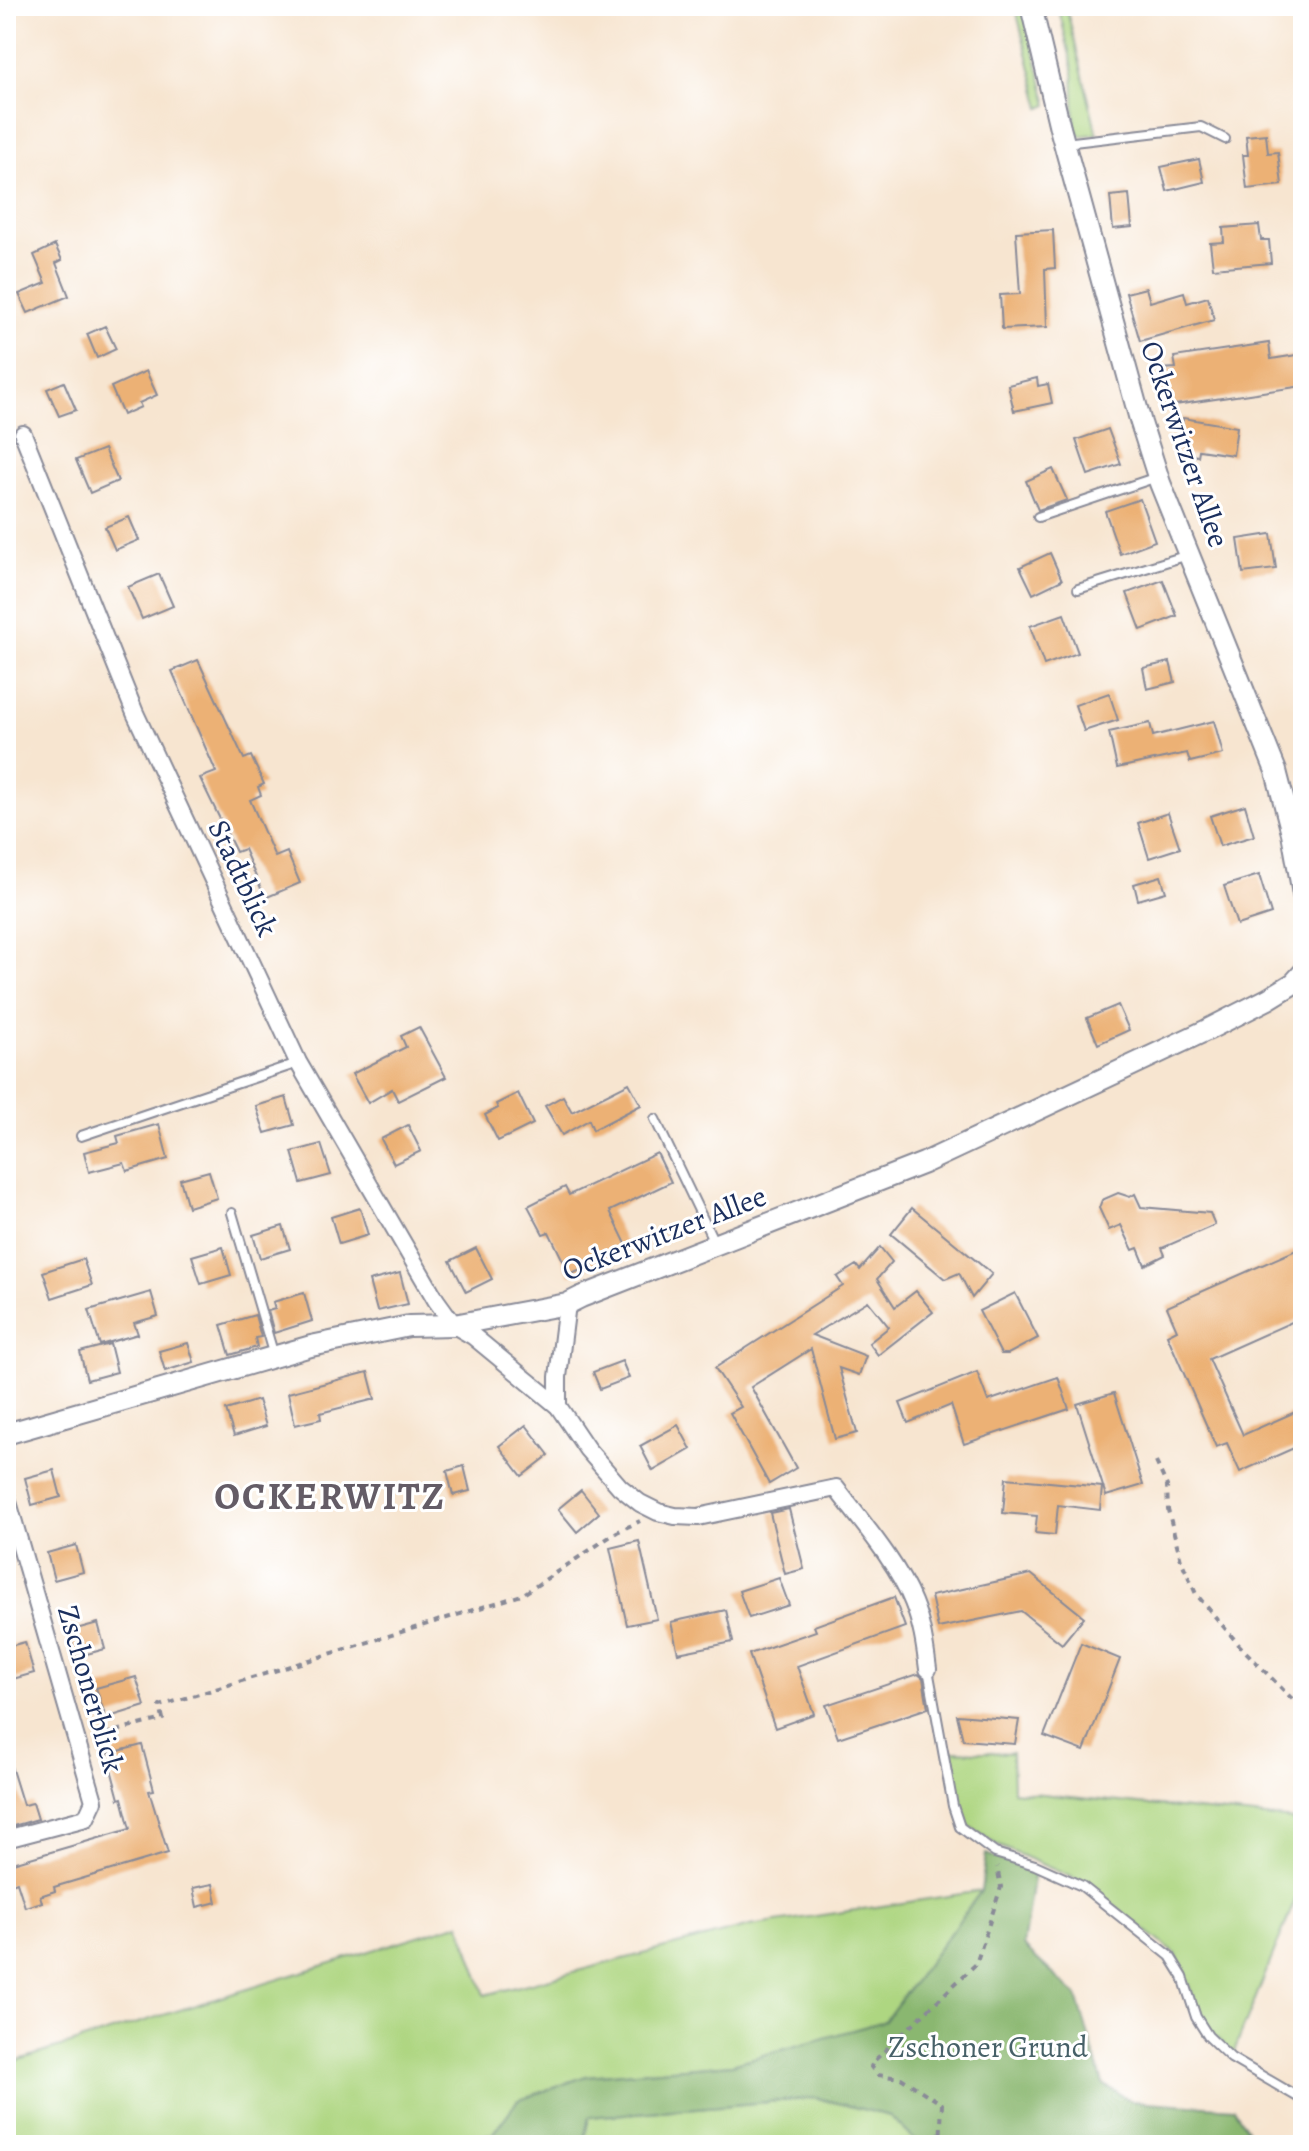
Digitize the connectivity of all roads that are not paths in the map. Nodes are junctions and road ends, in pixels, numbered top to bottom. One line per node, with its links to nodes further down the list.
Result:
1 (1031, 6): 3 (street, Ockerwitzer Allee)
2 (1225, 139): 3 (lane)
3 (1064, 143): 5 (street, Ockerwitzer Allee)
4 (23, 434): 11 (street, Stadtblick)
5 (1158, 476): 6 (lane); 7 (street, Ockerwitzer Allee)
6 (1038, 517)
7 (1189, 554): 8 (lane); 9 (street, Ockerwitzer Allee)
8 (1078, 589)
9 (1303, 894)
10 (1303, 973): 15 (street, Ockerwitzer Allee)
11 (298, 1062): 13 (lane); 17 (street, Stadtblick)
12 (655, 1119): 15 (lane)
13 (81, 1136)
14 (232, 1213): 18 (lane)
15 (715, 1245): 16 (street, Ockerwitzer Allee)
16 (567, 1304): 17 (street, Ockerwitzer Allee); 19 (street)
17 (454, 1325): 18 (street, Ockerwitzer Allee); 19 (street)
18 (274, 1357): 20 (street, Ockerwitzer Allee)
19 (558, 1406): 22 (street)
20 (6, 1434)
21 (6, 1495): 23 (street, Zschonerblick)
22 (928, 1669): 24 (lane)
23 (6, 1839)
24 (1303, 2100)

